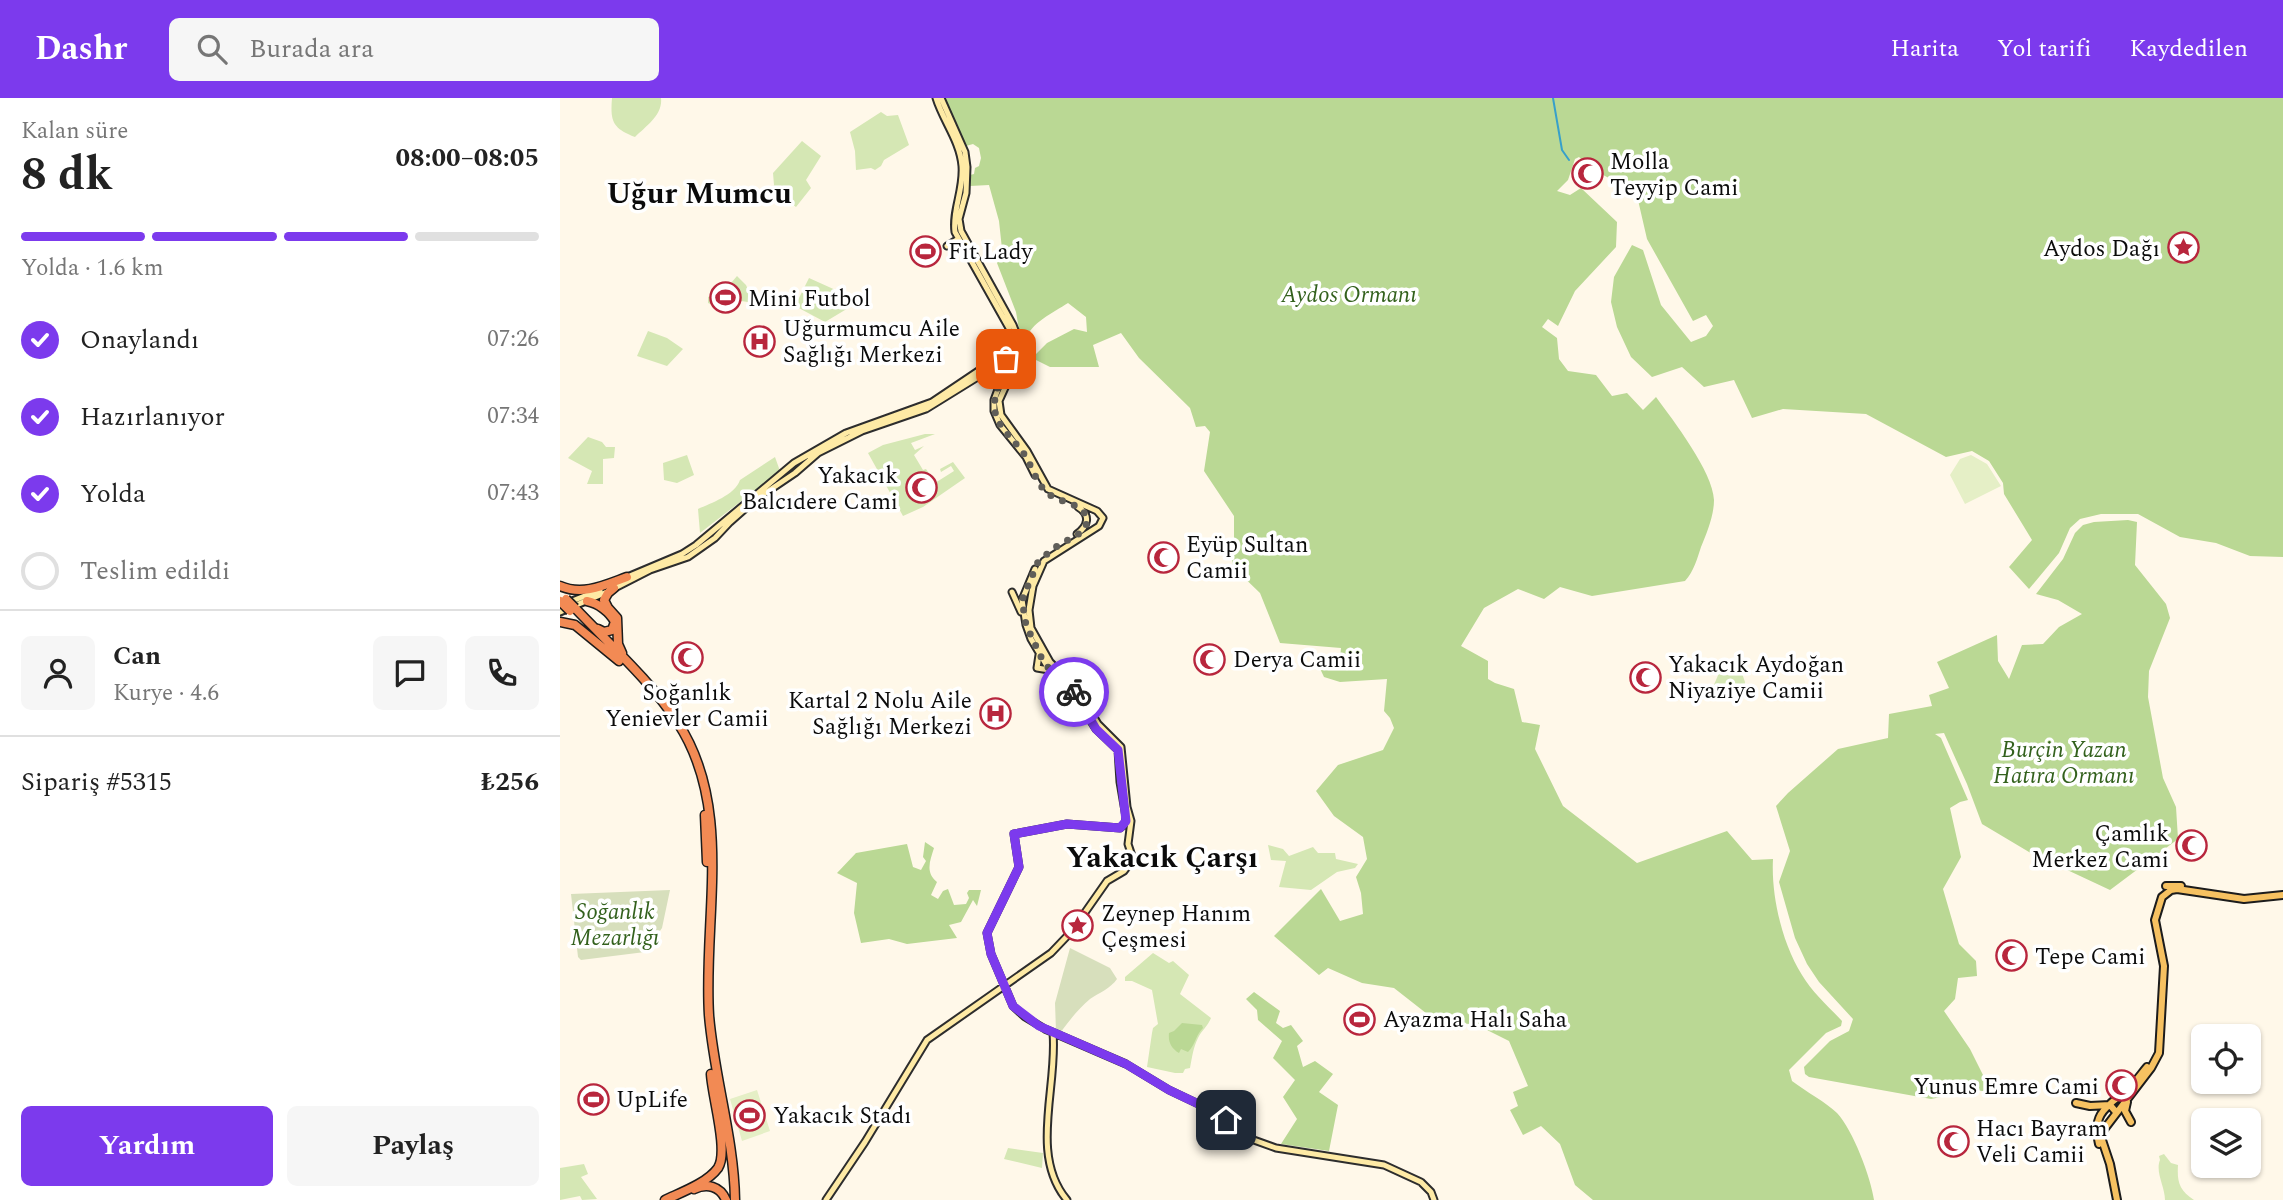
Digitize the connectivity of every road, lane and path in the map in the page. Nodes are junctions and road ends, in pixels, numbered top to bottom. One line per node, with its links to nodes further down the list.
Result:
1 (939, 98): 2 (main road)
2 (958, 239): 3 (main road); 4 (main road)
3 (1010, 345): 4 (main road); 6 (main road); 9 (main road)
4 (1020, 346): 5 (main road)
5 (1018, 356): 6 (main road); 13 (main road)
6 (1010, 357): 7 (main road); 8 (main road)
7 (991, 368): 8 (main road); 10 (main road)
8 (1002, 379): 15 (main road)
9 (794, 463): 10 (main road); 11 (main road)
10 (799, 469): 12 (main road)
11 (784, 470): 12 (main road); 17 (main road)
12 (788, 478): 19 (main road)
13 (1095, 511): 14 (main road); 14 (main road); 15 (main road)
14 (1103, 518): 16 (main road)
15 (1087, 519): 16 (main road); 20 (main road)
16 (1098, 526): 20 (main road)
17 (627, 577): 18 (highway); 23 (main road)
18 (560, 586)
19 (614, 588): 22 (main road); 27 (highway)
20 (1028, 590): 21 (main road); 21 (main road); 24 (main road)
21 (1019, 600): 24 (main road); 28 (main road)
22 (587, 601): 23 (main road); 23 (highway)
23 (563, 604): 26 (highway); 27 (highway)
24 (1029, 610): 28 (main road)
25 (560, 622): 26 (highway)
26 (619, 661): 29 (highway)
27 (640, 675): 29 (highway)
28 (1126, 824): 33 (main road); 33 (main road)
29 (709, 874): 32 (highway)
30 (2169, 888): 31 (main road); 36 (main road); 37 (main road)
31 (2283, 893)
32 (708, 895): 35 (highway); 46 (highway)
33 (1004, 985): 34 (main road); 47 (main road)
34 (1054, 1033): 48 (main road); 49 (main road)
35 (711, 1074): 44 (highway); 46 (highway)
36 (2132, 1093): 39 (main road); 42 (main road)
37 (2108, 1105): 38 (main road); 39 (main road); 40 (main road)
38 (2090, 1109): 40 (main road); 43 (main road)
39 (2116, 1112): 41 (main road)
40 (2101, 1113): 41 (main road); 43 (main road)
41 (2110, 1119): 50 (main road)
42 (2132, 1122)
43 (2096, 1131): 50 (main road)
44 (665, 1200)
45 (673, 1200): 46 (highway)
46 (733, 1200)
47 (825, 1200)
48 (1067, 1200)
49 (1434, 1200)
50 (2116, 1200)

